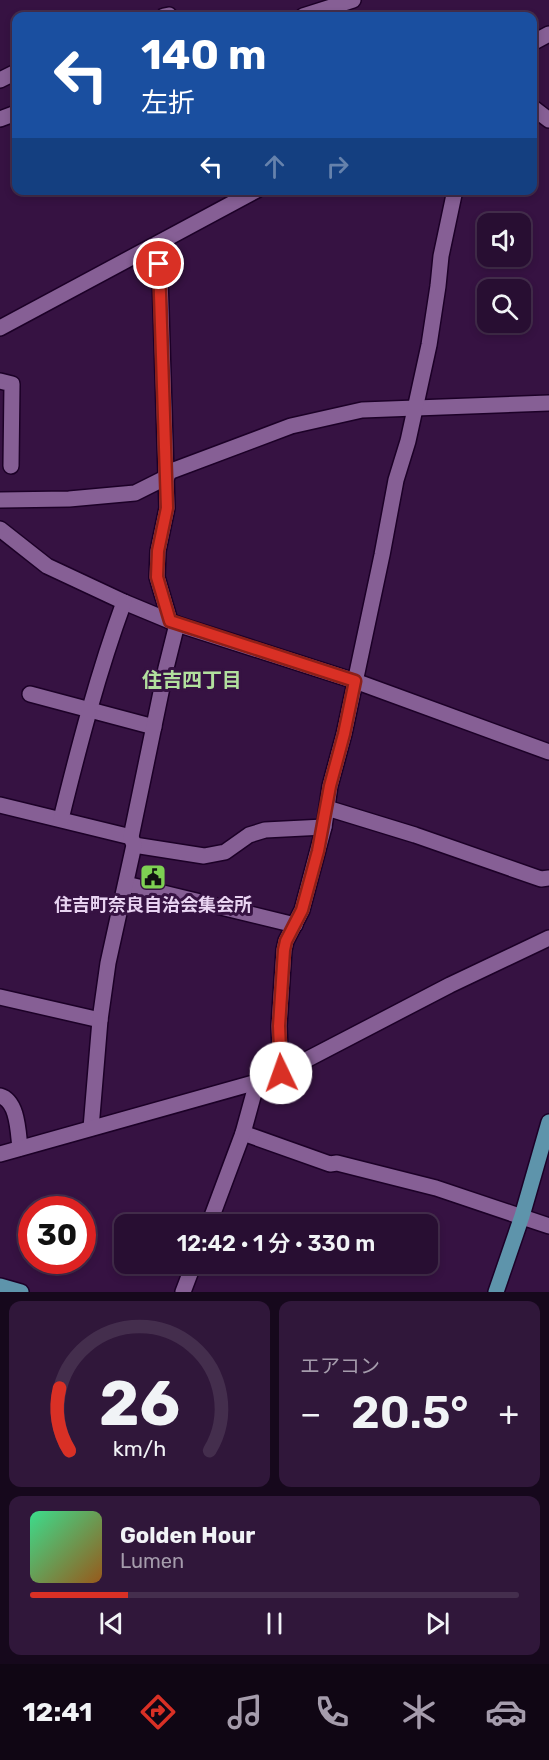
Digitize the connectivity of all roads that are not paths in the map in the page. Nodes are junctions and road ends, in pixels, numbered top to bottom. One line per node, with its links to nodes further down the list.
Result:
1 (353, 0): 2 (street)
2 (316, 12)
3 (537, 111): 4 (street)
4 (549, 120)
5 (248, 195): 7 (street)
6 (454, 195): 11 (street)
7 (159, 243): 8 (street); 13 (street)
8 (0, 328)
9 (0, 381): 12 (street)
10 (549, 403): 11 (street)
11 (416, 408): 13 (street); 18 (street)
12 (11, 466)
13 (167, 475): 14 (street); 17 (street)
14 (0, 500)
15 (0, 529): 16 (street)
16 (124, 602): 17 (street); 20 (street)
17 (173, 622): 18 (street); 21 (street)
18 (355, 681): 22 (street); 24 (street)
19 (30, 694): 20 (street)
20 (88, 709): 21 (street); 25 (street)
21 (154, 727): 27 (street)
22 (549, 752)
23 (0, 805): 25 (street)
24 (327, 808): 26 (street); 28 (street)
25 (61, 819): 27 (street)
26 (324, 827): 27 (street); 30 (street)
27 (132, 841): 29 (street)
28 (549, 878)
29 (126, 884): 30 (street); 33 (street)
30 (295, 925): 34 (street)
31 (549, 938): 34 (street)
32 (0, 997): 33 (street)
33 (100, 1020): 38 (street)
34 (281, 1073): 35 (street)
35 (257, 1082): 38 (street); 39 (street)
36 (0, 1096): 40 (street)
37 (549, 1122): 43 (main road)
38 (91, 1128): 40 (street)
39 (243, 1133): 42 (street); 43 (street)
40 (20, 1148): 41 (street)
41 (0, 1154)
42 (213, 1214)
43 (522, 1216): 44 (street); 49 (main road)
44 (549, 1227)
45 (190, 1274): 48 (street)
46 (0, 1286): 47 (main road)
47 (21, 1292)
48 (183, 1292)
49 (496, 1292)

